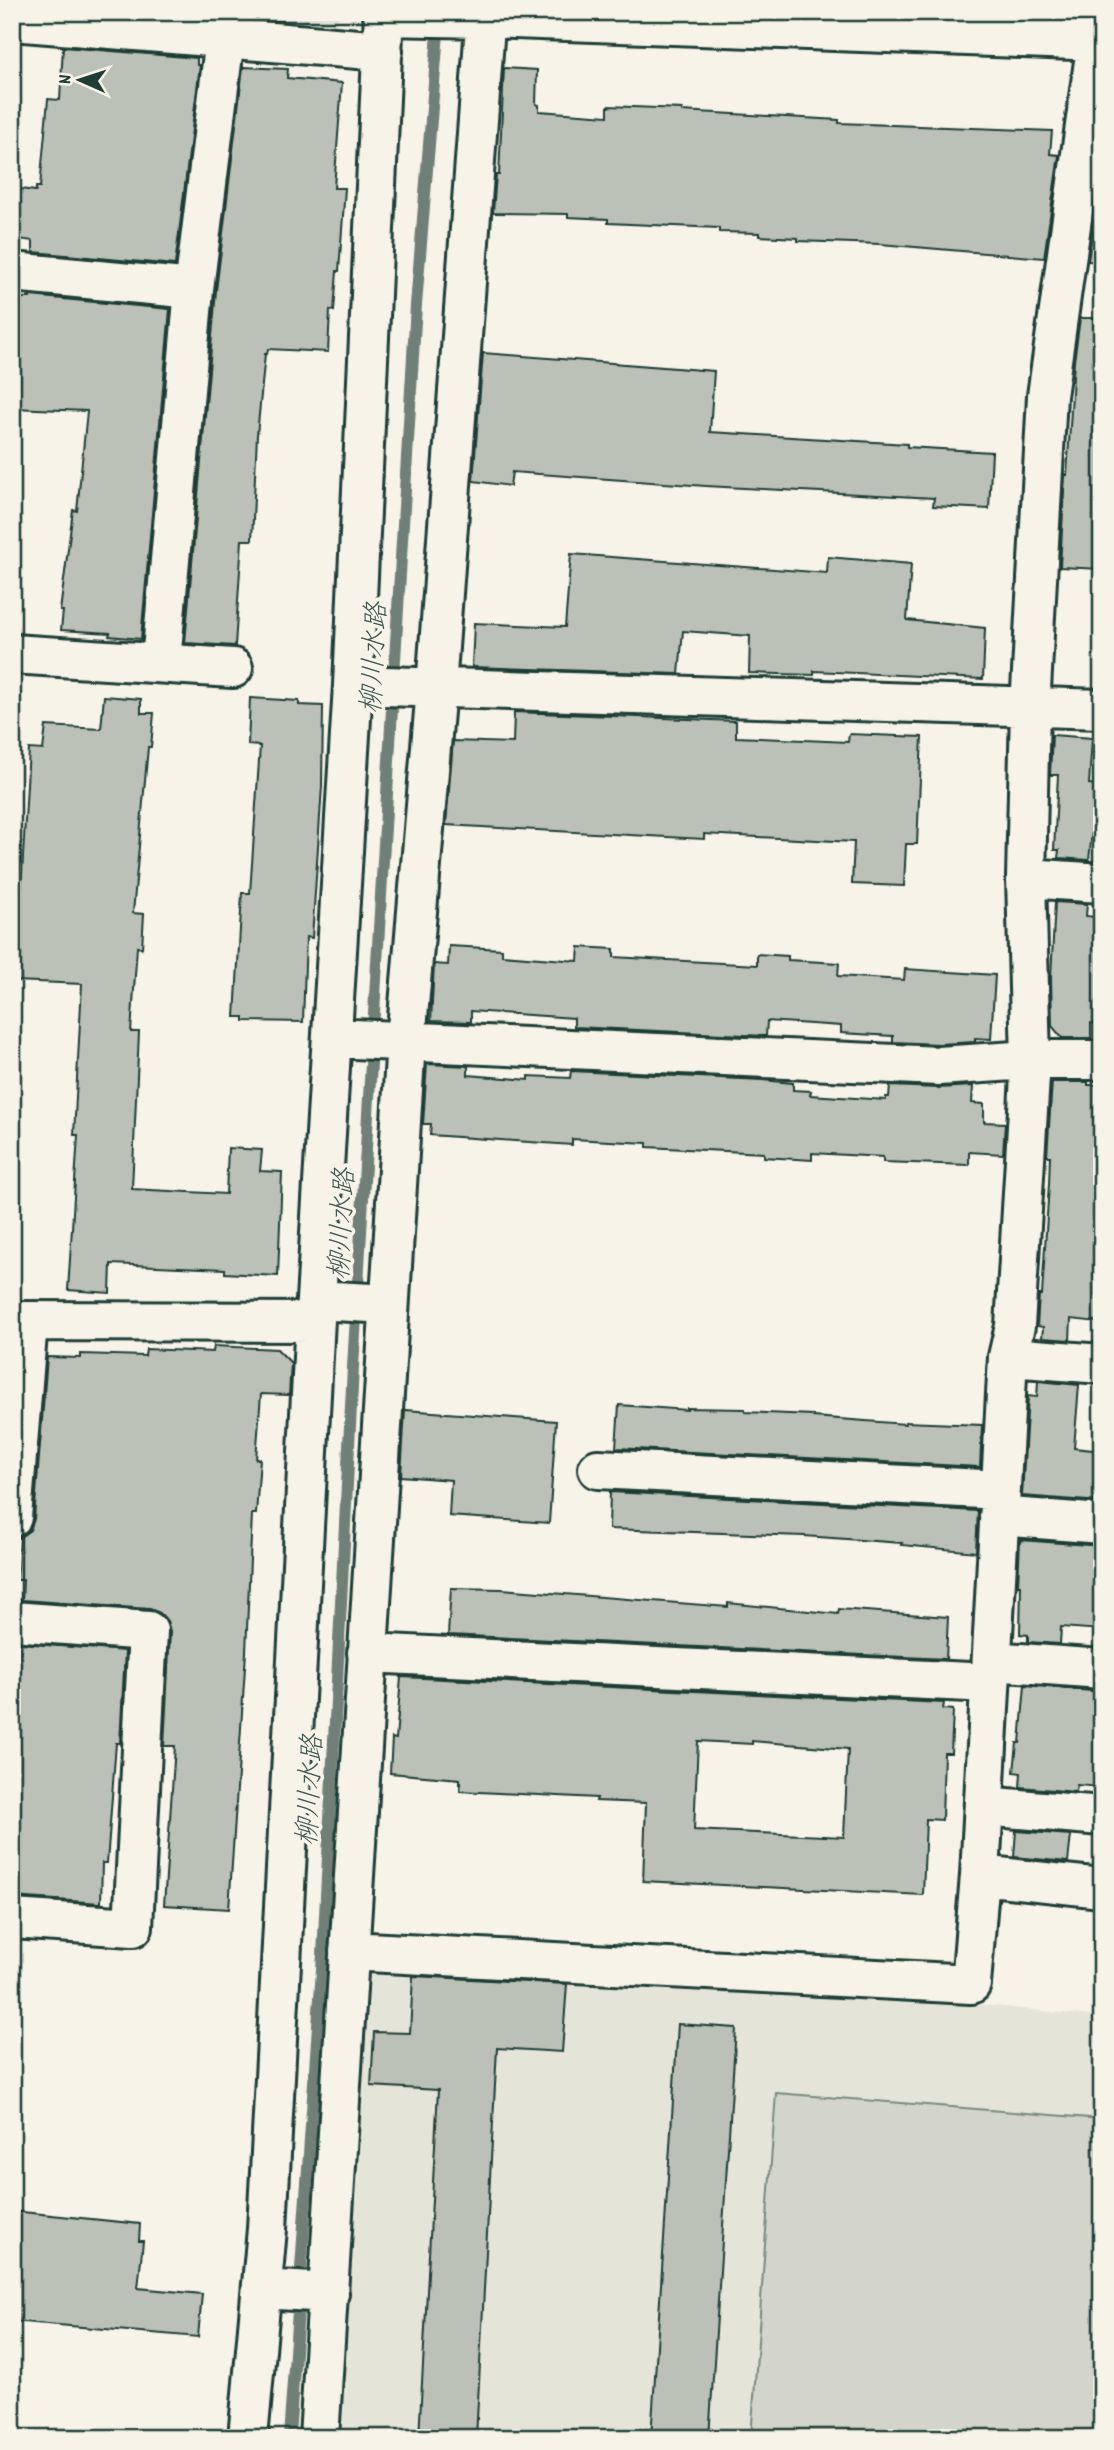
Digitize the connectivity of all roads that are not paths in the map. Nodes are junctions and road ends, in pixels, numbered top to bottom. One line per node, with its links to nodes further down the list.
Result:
1 (486, 15): 3 (street); 4 (street); 12 (street)
2 (12, 22): 5 (street)
3 (383, 27): 5 (street); 11 (street)
4 (1101, 31): 13 (street)
5 (225, 38): 7 (street)
6 (12, 272): 7 (street)
7 (194, 289): 9 (street)
8 (12, 654): 9 (street)
9 (161, 662): 10 (street)
10 (233, 668)
11 (353, 685): 12 (street); 17 (street)
12 (436, 688): 13 (street); 18 (street)
13 (1030, 708): 14 (street); 15 (street)
14 (1102, 709)
15 (1026, 878): 16 (street); 19 (street)
16 (1102, 883)
17 (332, 1038): 18 (street); 22 (street)
18 (407, 1041): 19 (street); 21 (street)
19 (1031, 1060): 20 (street); 24 (street)
20 (1102, 1060)
21 (389, 1304): 22 (street); 31 (street)
22 (316, 1311): 23 (street); 40 (street)
23 (20, 1322): 28 (street)
24 (1008, 1357): 25 (street); 27 (street)
25 (1102, 1364)
26 (598, 1468): 27 (street)
27 (1000, 1503): 29 (street); 33 (street)
28 (12, 1517)
29 (1102, 1524)
30 (12, 1622): 38 (street)
31 (367, 1653): 33 (street); 39 (street)
32 (1102, 1669): 33 (street)
33 (991, 1672): 34 (street)
34 (984, 1806): 35 (street); 36 (street)
35 (1102, 1816)
36 (980, 1875): 37 (street); 39 (street)
37 (1102, 1888)
38 (12, 1919)
39 (349, 1951): 41 (street)
40 (262, 2289): 41 (street); 42 (street)
41 (328, 2293): 43 (street)
42 (248, 2438)
43 (319, 2438)

